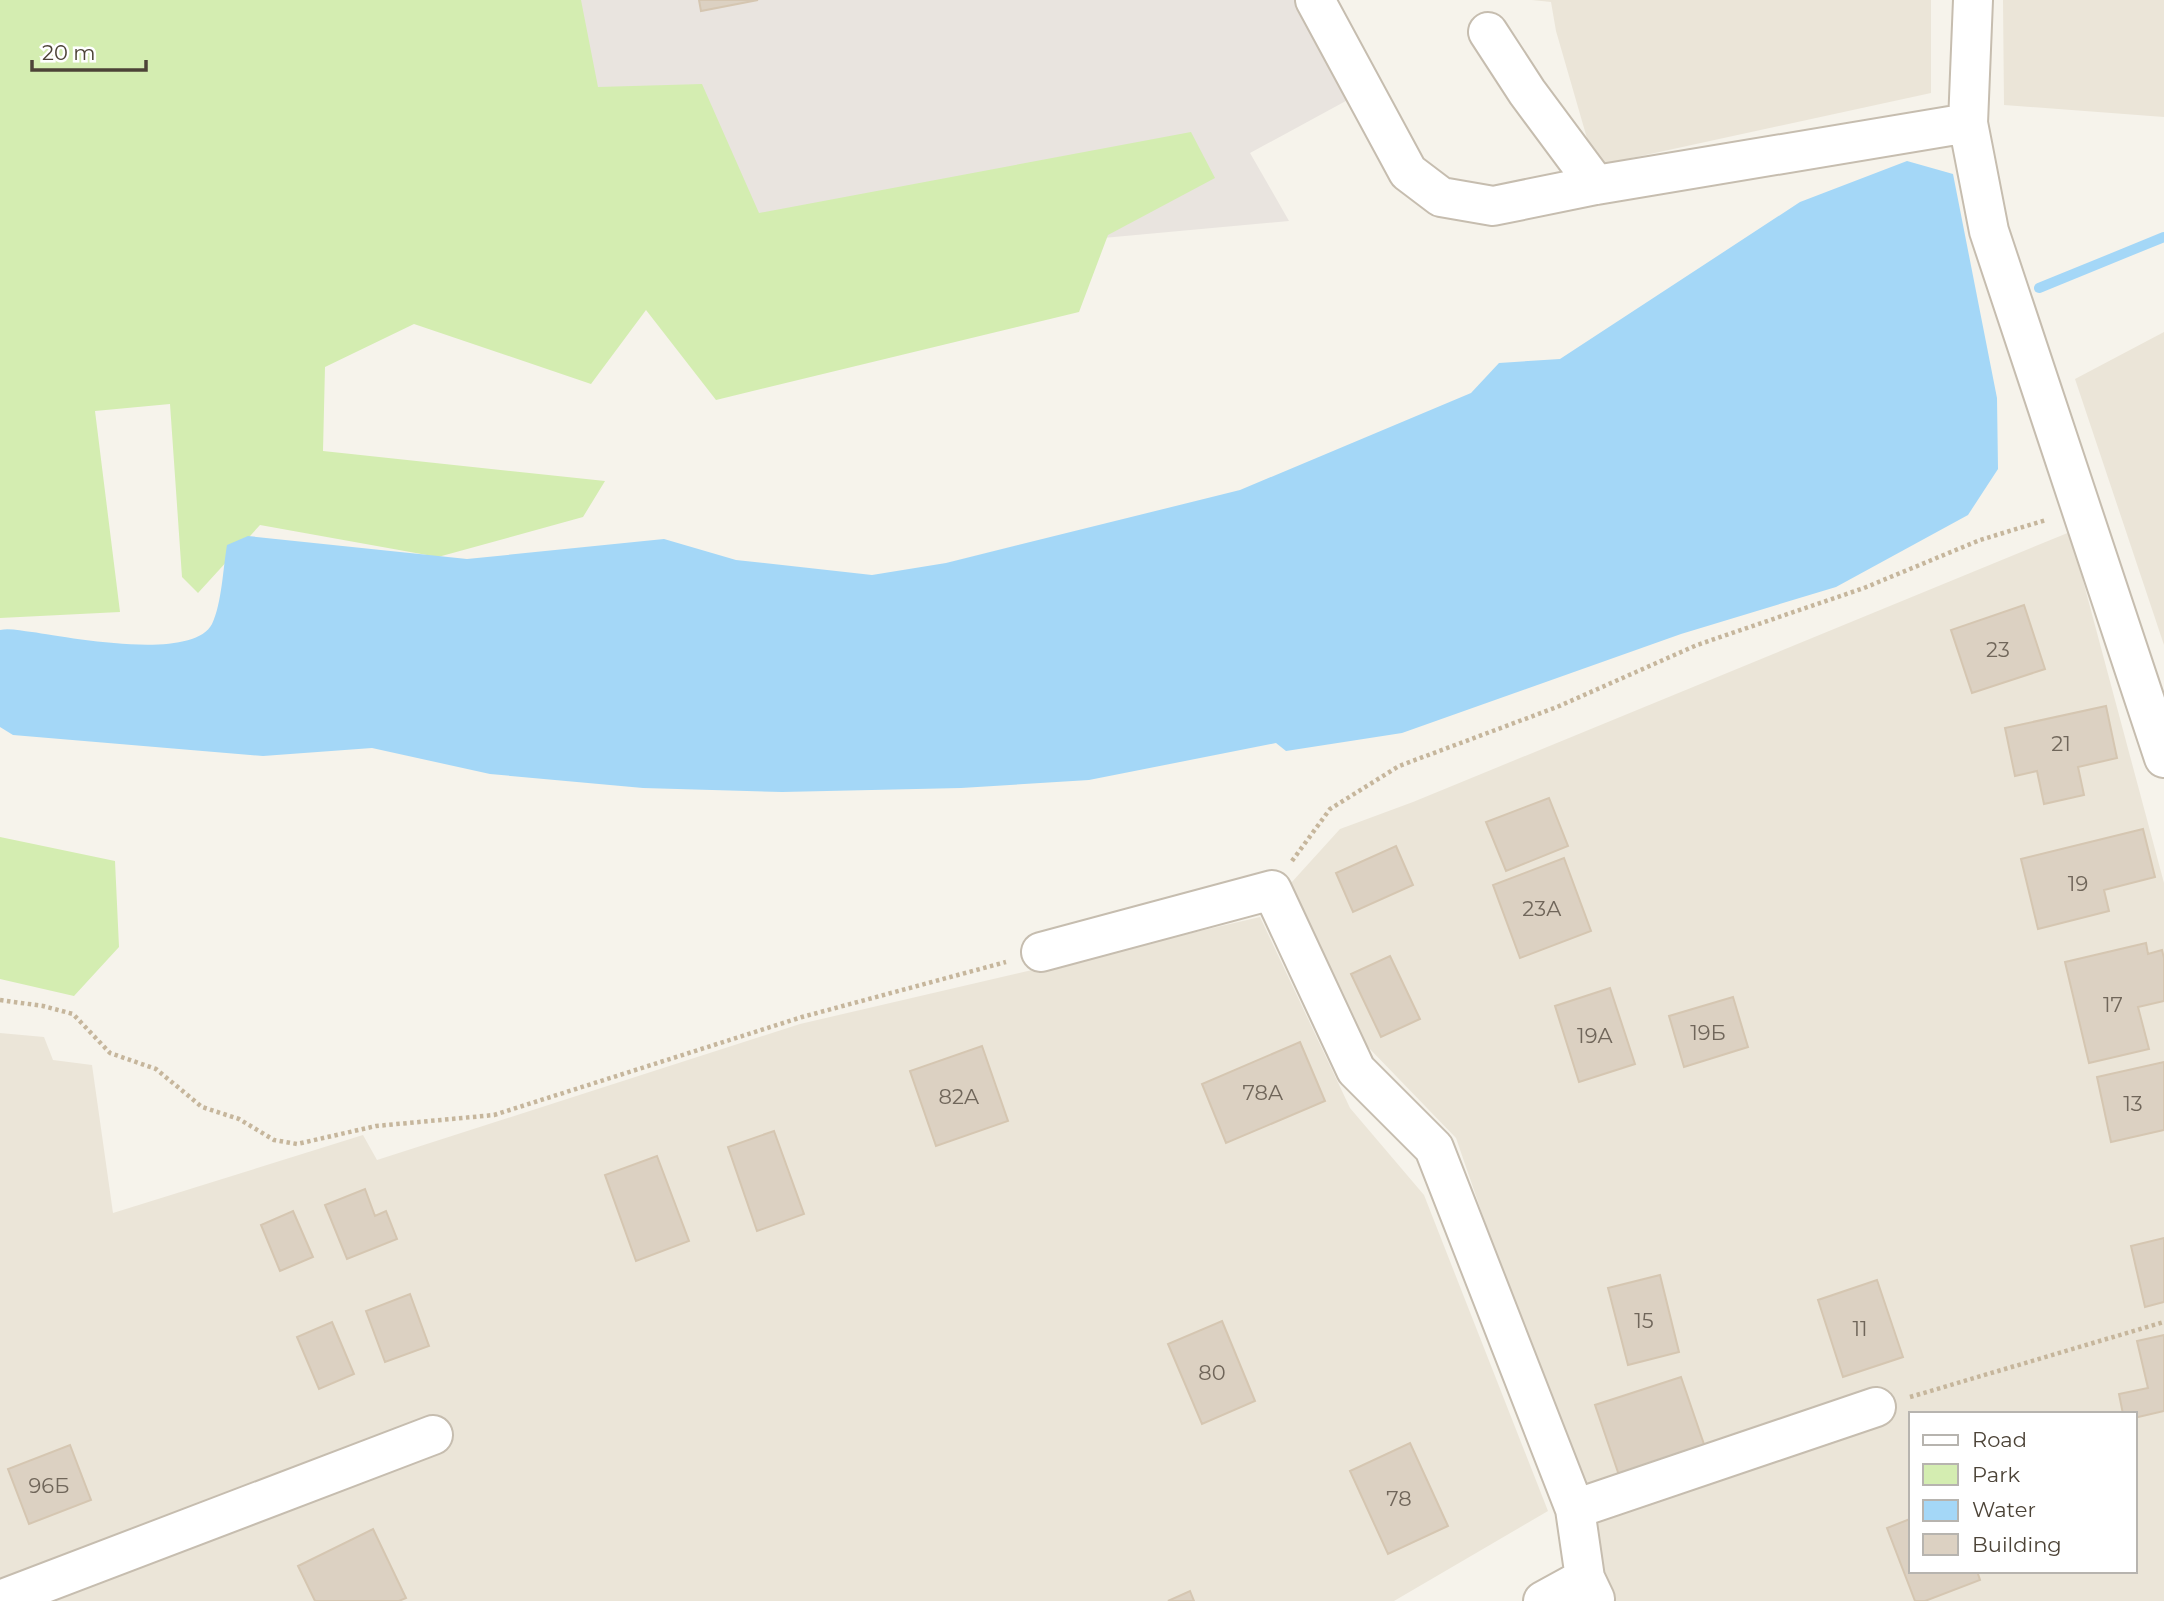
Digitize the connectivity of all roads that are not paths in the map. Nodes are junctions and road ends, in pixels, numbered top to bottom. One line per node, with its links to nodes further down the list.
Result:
1 (1315, 0): 5 (street)
2 (1973, 0): 4 (street)
3 (1488, 32): 5 (street)
4 (1968, 123): 5 (street); 6 (street)
5 (1597, 185)
6 (2164, 754)
7 (1041, 952): 10 (street)
8 (1876, 1408): 10 (street)
9 (433, 1434): 12 (street)
10 (1575, 1509): 11 (street)
11 (1590, 1590): 13 (street)
12 (0, 1600)
13 (1543, 1601)

